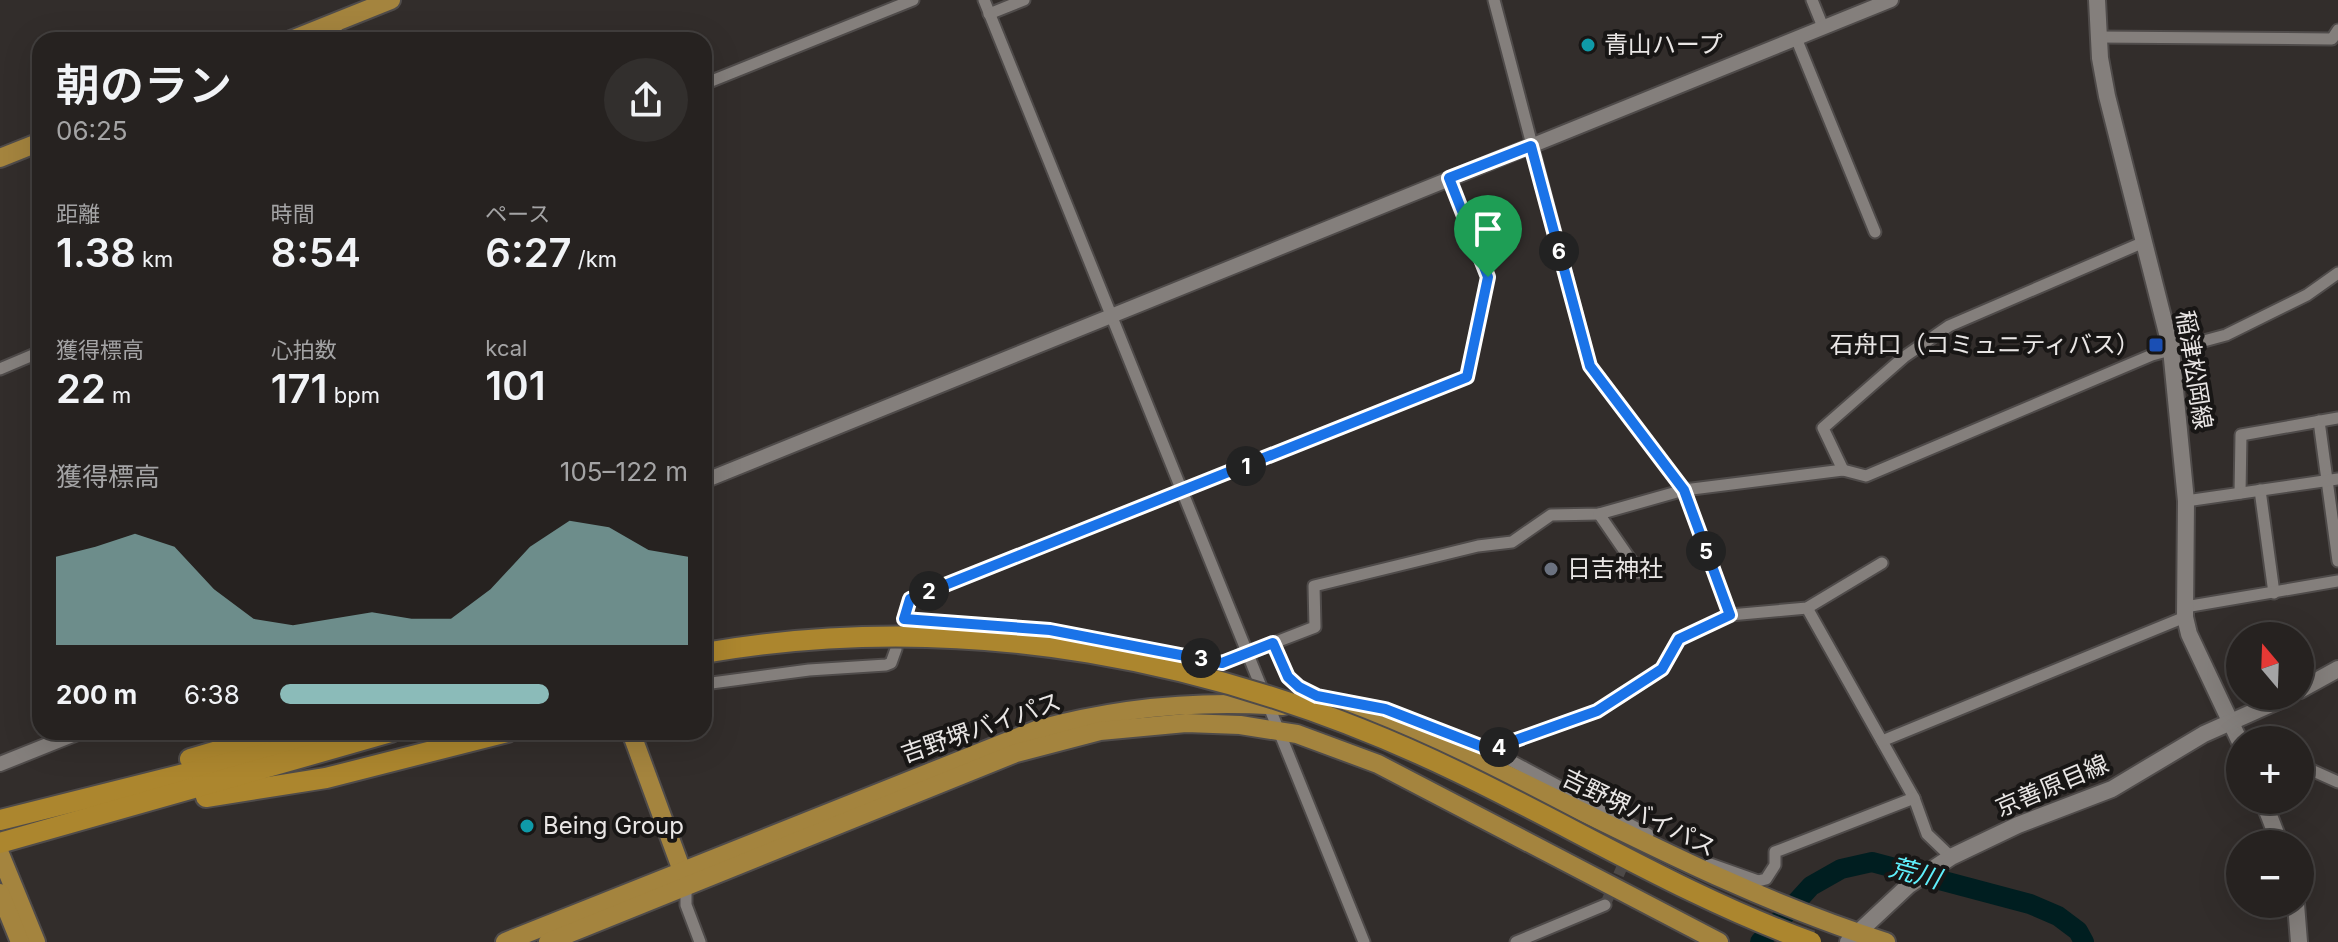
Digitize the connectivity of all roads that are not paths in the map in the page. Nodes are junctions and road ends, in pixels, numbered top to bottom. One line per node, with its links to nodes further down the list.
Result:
1 (391, 0): 12 (highway)
2 (913, 0): 15 (street)
3 (984, 0): 9 (street)
4 (1024, 0): 9 (street)
5 (1494, 0): 17 (street)
6 (1812, 0): 10 (street)
7 (1891, 0): 10 (street)
8 (2097, 0): 13 (main road, 稲津松岡線)
9 (989, 14): 23 (street)
10 (1823, 27): 14 (street)
11 (2338, 30): 13 (street)
12 (336, 32)
13 (2098, 37): 21 (main road, 稲津松岡線)
14 (1796, 38): 17 (street); 20 (street)
15 (712, 81)
16 (32, 145): 18 (highway)
17 (1531, 146): 19 (street); 32 (street)
18 (0, 158)
19 (1449, 178): 23 (street); 34 (street)
20 (1875, 232)
21 (2144, 242): 24 (main road, 稲津松岡線); 29 (street)
22 (2338, 273): 24 (street)
23 (1111, 313): 30 (street); 34 (street)
24 (2171, 349): 29 (street); 36 (main road, 稲津松岡線)
25 (32, 355): 26 (street)
26 (0, 369)
27 (2338, 418): 28 (street)
28 (2319, 421): 31 (street); 35 (street)
29 (1843, 470): 32 (street)
30 (712, 478)
31 (2332, 480): 33 (street); 38 (street)
32 (1684, 490): 37 (street); 45 (street)
33 (2260, 490): 35 (street); 42 (street)
34 (1182, 492): 49 (street); 49 (street)
35 (2240, 493): 36 (street)
36 (2186, 501): 44 (main road, 稲津松岡線)
37 (1599, 514): 40 (street); 46 (street)
38 (2338, 561)
39 (1882, 563): 43 (street)
40 (1639, 572)
41 (2338, 581): 42 (street)
42 (2274, 593): 44 (street)
43 (1807, 608): 45 (street); 64 (street)
44 (2185, 612): 55 (main road, 稲津松岡線); 64 (street)
45 (1730, 615): 65 (street)
46 (1273, 643): 49 (street); 65 (street)
47 (896, 649): 52 (street)
48 (712, 652): 89 (highway, bridge)
49 (1246, 654): 53 (street)
50 (2338, 669): 51 (main road)
51 (2314, 682)
52 (712, 683)
53 (1266, 705): 57 (street); 76 (highway, 吉野堺バイパス); 80 (highway, 吉野堺バイパス)
54 (2259, 710): 55 (main road, 京善原目線)
55 (2232, 723): 56 (main road, 稲津松岡線); 75 (main road, 京善原目線)
56 (2233, 726)
57 (1276, 730): 76 (highway, 吉野堺バイパス); 86 (street); 88 (highway, 吉野堺バイパス)
58 (60, 740): 66 (street)
59 (254, 740): 70 (highway)
60 (322, 740): 70 (highway)
61 (363, 740): 71 (highway)
62 (475, 740): 71 (highway)
63 (634, 740): 76 (highway)
64 (1882, 741): 69 (street)
65 (1493, 751): 69 (street)
66 (0, 764)
67 (2314, 771): 68 (street)
68 (2338, 782)
69 (1914, 798): 75 (street)
70 (81, 799): 72 (highway)
71 (122, 810): 73 (highway)
72 (8, 818)
73 (0, 843)
74 (0, 854): 82 (highway)
75 (1951, 857): 80 (main road, 京善原目線)
76 (685, 876): 83 (highway, 吉野堺バイパス); 84 (highway, 吉野堺バイパス); 85 (street)
77 (0, 893): 81 (highway)
78 (1605, 905): 87 (street)
79 (2297, 918): 91 (main road)
80 (1853, 938): 90 (highway, 吉野堺バイパス)
81 (20, 942)
82 (36, 942)
83 (505, 942)
84 (548, 942)
85 (700, 942)
86 (1364, 942)
87 (1516, 942)
88 (1719, 942)
89 (1811, 942)
90 (1886, 942)
91 (2299, 942)

